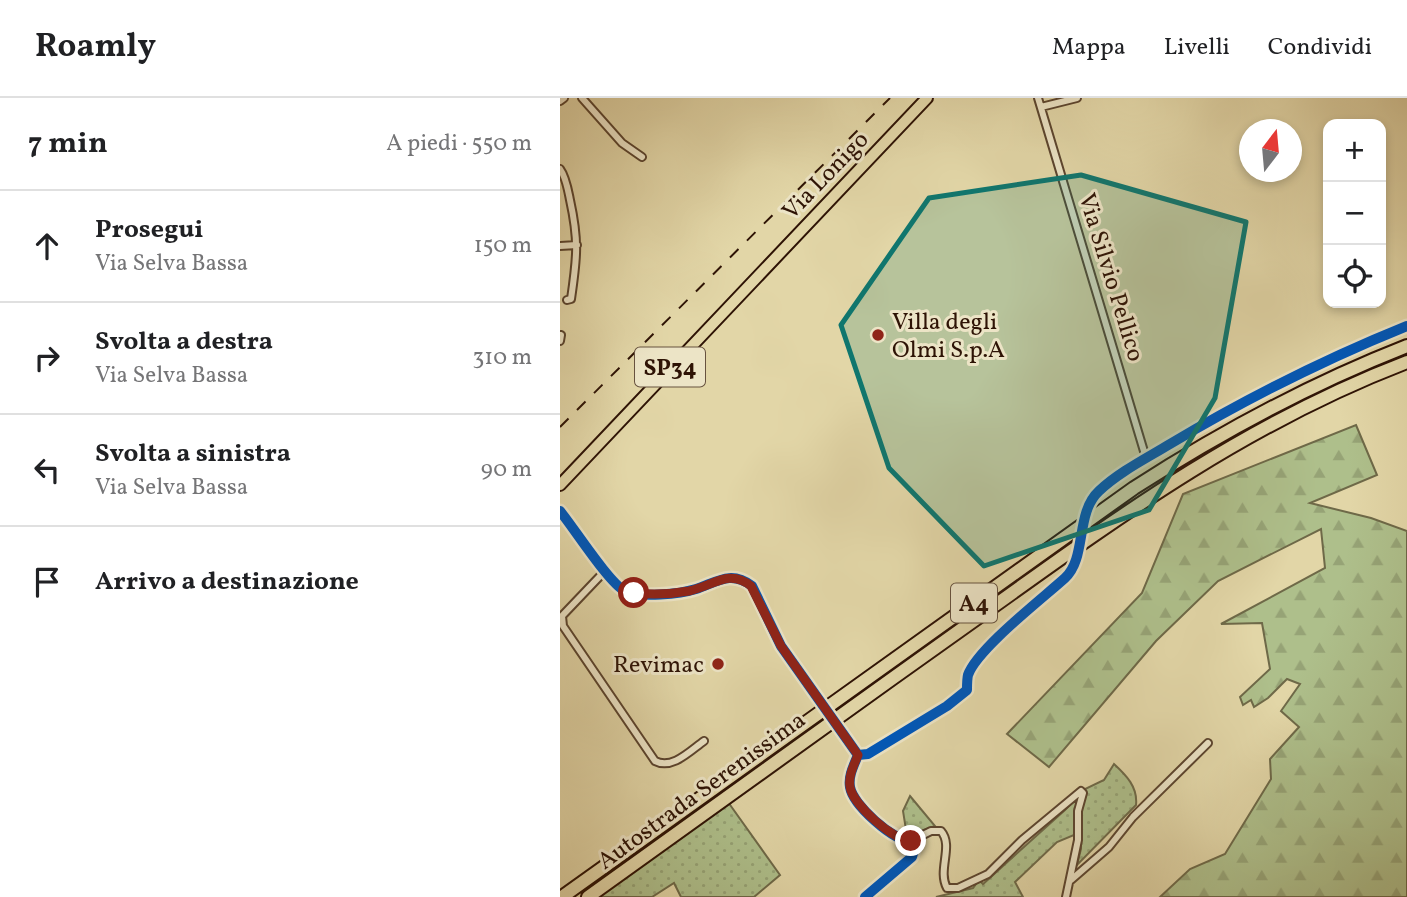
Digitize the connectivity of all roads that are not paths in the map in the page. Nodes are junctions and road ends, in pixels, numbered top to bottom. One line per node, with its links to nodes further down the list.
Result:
1 (582, 98): 6 (street)
2 (927, 98): 17 (main road, Via Lonigo / SP34)
3 (1038, 98): 5 (street, Via Silvio Pellico)
4 (1077, 98): 5 (street)
5 (1041, 107): 16 (street, Via Silvio Pellico)
6 (642, 157)
7 (560, 169): 8 (street)
8 (578, 245): 9 (street); 10 (street)
9 (560, 246)
10 (567, 300)
11 (1407, 326): 16 (street)
12 (561, 335): 13 (street)
13 (560, 341)
14 (1407, 346): 27 (highway, Autostrada Serenissima / A4)
15 (1407, 362): 28 (highway, Autostrada Serenissima / A4)
16 (1146, 458): 19 (street)
17 (560, 485)
18 (560, 511): 21 (street)
19 (1086, 511)
20 (1075, 561): 24 (street)
21 (603, 566): 22 (street); 24 (street, bridge)
22 (704, 741)
23 (1208, 743): 26 (street)
24 (858, 755): 25 (street)
25 (911, 841): 26 (street); 29 (street)
26 (1070, 880): 30 (street)
27 (562, 897)
28 (588, 897)
29 (865, 897)
30 (1066, 897)

